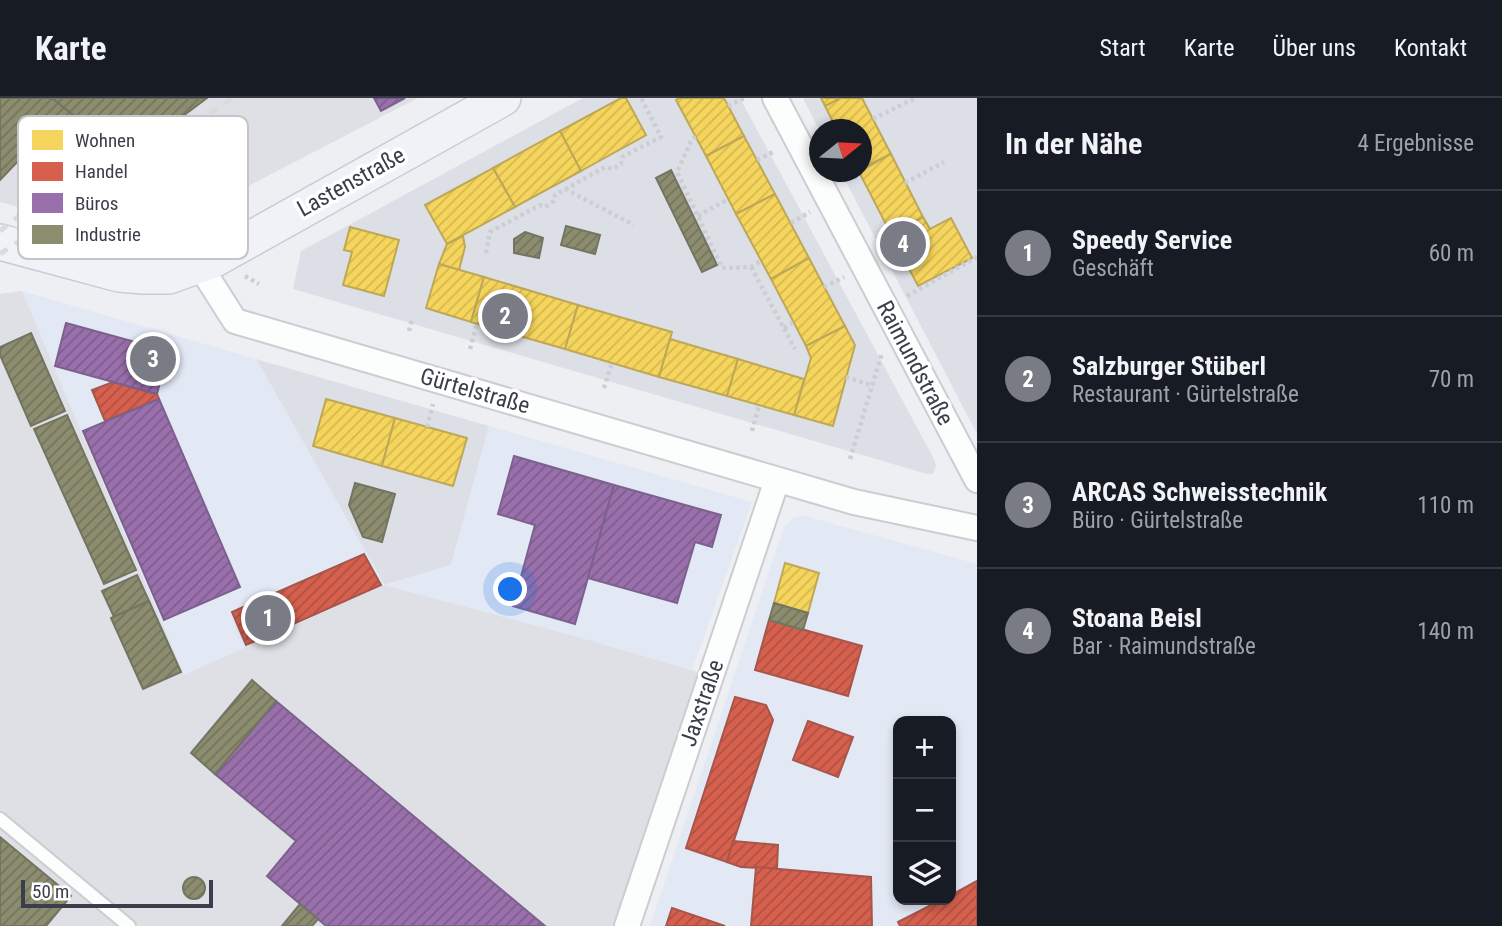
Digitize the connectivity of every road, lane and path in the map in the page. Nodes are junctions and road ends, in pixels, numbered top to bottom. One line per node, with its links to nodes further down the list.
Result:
1 (503, 98): 19 (main road, Lastenstraße)
2 (640, 98): 13 (path)
3 (744, 98): 6 (path)
4 (775, 98): 50 (street, Raimundstraße)
5 (915, 98): 7 (path)
6 (728, 106)
7 (873, 119)
8 (696, 137): 16 (path)
9 (779, 148): 10 (path)
10 (757, 160)
11 (944, 162): 12 (path)
12 (905, 183)
13 (565, 189): 18 (path); 22 (path)
14 (728, 199): 16 (path)
15 (811, 212): 17 (path)
16 (698, 216): 28 (path)
17 (791, 223)
18 (634, 225)
19 (248, 239)
20 (0, 242): 21 (main road)
21 (18, 247)
22 (486, 253)
23 (977, 257): 31 (path)
24 (63, 259): 27 (main road)
25 (213, 259): 27 (main road, Lastenstraße)
26 (761, 261): 28 (path)
27 (200, 266): 49 (street, Gürtelstraße)
28 (751, 267): 35 (path)
29 (845, 277): 30 (path)
30 (824, 287)
31 (902, 299)
32 (412, 319): 36 (path)
33 (794, 322): 35 (path)
34 (477, 323): 37 (path)
35 (784, 328): 38 (path)
36 (409, 331)
37 (470, 349)
38 (795, 349)
39 (883, 349): 42 (path)
40 (612, 362): 43 (path)
41 (846, 377): 42 (path)
42 (873, 386): 48 (path)
43 (604, 388)
44 (434, 403): 46 (path)
45 (759, 406): 47 (path)
46 (427, 427)
47 (752, 430)
48 (850, 459)
49 (777, 480): 51 (street, Gürtelstraße); 54 (street, Jaxstraße)
50 (977, 481)
51 (977, 528)
52 (0, 820): 53 (lane)
53 (129, 926)
54 (626, 926)

